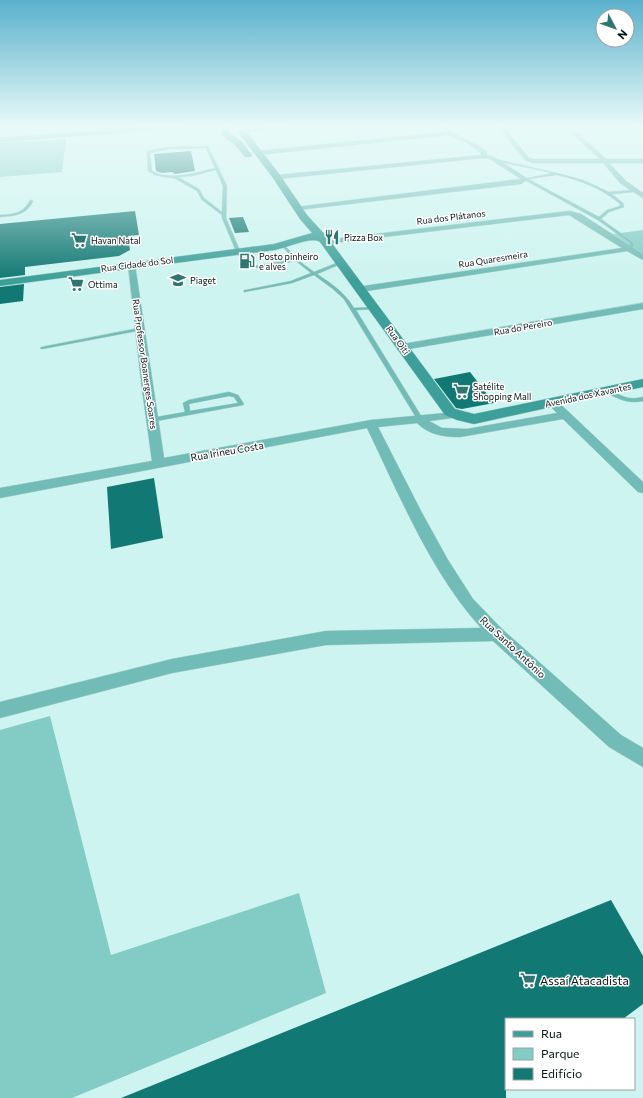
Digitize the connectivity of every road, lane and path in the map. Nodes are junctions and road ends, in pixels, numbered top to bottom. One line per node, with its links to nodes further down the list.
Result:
1 (173, 177): 16 (lane)
2 (220, 177): 16 (lane)
3 (285, 177): 8 (street)
4 (520, 177): 9 (street)
5 (540, 177): 9 (lane)
6 (567, 177): 12 (lane)
7 (616, 177): 11 (street)
8 (277, 178): 15 (main road, Rua Oiti)
9 (524, 180): 15 (street); 18 (lane)
10 (643, 188): 11 (street)
11 (633, 191): 12 (lane); 13 (street)
12 (609, 193): 18 (lane)
13 (643, 196)
14 (31, 201): 17 (lane)
15 (298, 208): 20 (main road, Rua Oiti)
16 (223, 214): 24 (lane)
17 (0, 216)
18 (599, 219): 23 (lane)
19 (298, 232): 20 (main road, Rua Cidade do Sol); 21 (main road, Rua Cidade do Sol); 22 (main road)
20 (324, 241): 22 (main road); 23 (street, Rua dos Plátanos); 27 (main road, Rua Oiti)
21 (280, 247): 22 (main road, Rua Cidade do Sol); 24 (main road, Rua Cidade do Sol); 26 (lane)
22 (312, 249): 27 (main road)
23 (628, 249): 25 (street); 31 (street, Rua Quaresmeira)
24 (238, 251): 26 (lane); 28 (main road, Rua Cidade do Sol)
25 (643, 258)
26 (298, 260): 29 (lane)
27 (338, 261): 29 (lane); 31 (main road, Rua Oiti)
28 (131, 265): 30 (main road, Rua Cidade do Sol); 36 (street, Rua Professor Boanerges Soares)
29 (314, 274): 32 (lane); 35 (lane)
30 (0, 283)
31 (360, 289): 34 (main road, Rua Oiti)
32 (246, 291)
33 (643, 306): 37 (street, Rua do Pereiro)
34 (374, 308): 35 (lane); 37 (main road, Rua Oiti)
35 (353, 309): 46 (lane)
36 (140, 329): 38 (lane); 47 (street, Rua Professor Boanerges Soares)
37 (403, 347): 45 (main road, Rua Oiti)
38 (42, 348)
39 (643, 383): 40 (main road, Avenida dos Xavantes)
40 (607, 391): 41 (lane); 42 (main road, Avenida dos Xavantes)
41 (643, 399)
42 (552, 402): 44 (street); 45 (main road, Avenida dos Xavantes)
43 (188, 414): 43 (lane); 47 (lane)
44 (565, 415): 46 (street, Avenida dos Xavantes); 50 (street)
45 (459, 416): 46 (street, Rua Irineu Costa)
46 (420, 419): 48 (street, Rua Irineu Costa)
47 (151, 420): 49 (street, Rua Professor Boanerges Soares)
48 (371, 424): 49 (street, Rua Irineu Costa); 52 (street, Rua Santo Antônio)
49 (159, 464): 51 (street, Rua Irineu Costa)
50 (643, 489)
51 (0, 493)
52 (496, 634): 53 (street); 54 (street, Rua Santo Antônio)
53 (0, 710)
54 (643, 758)

